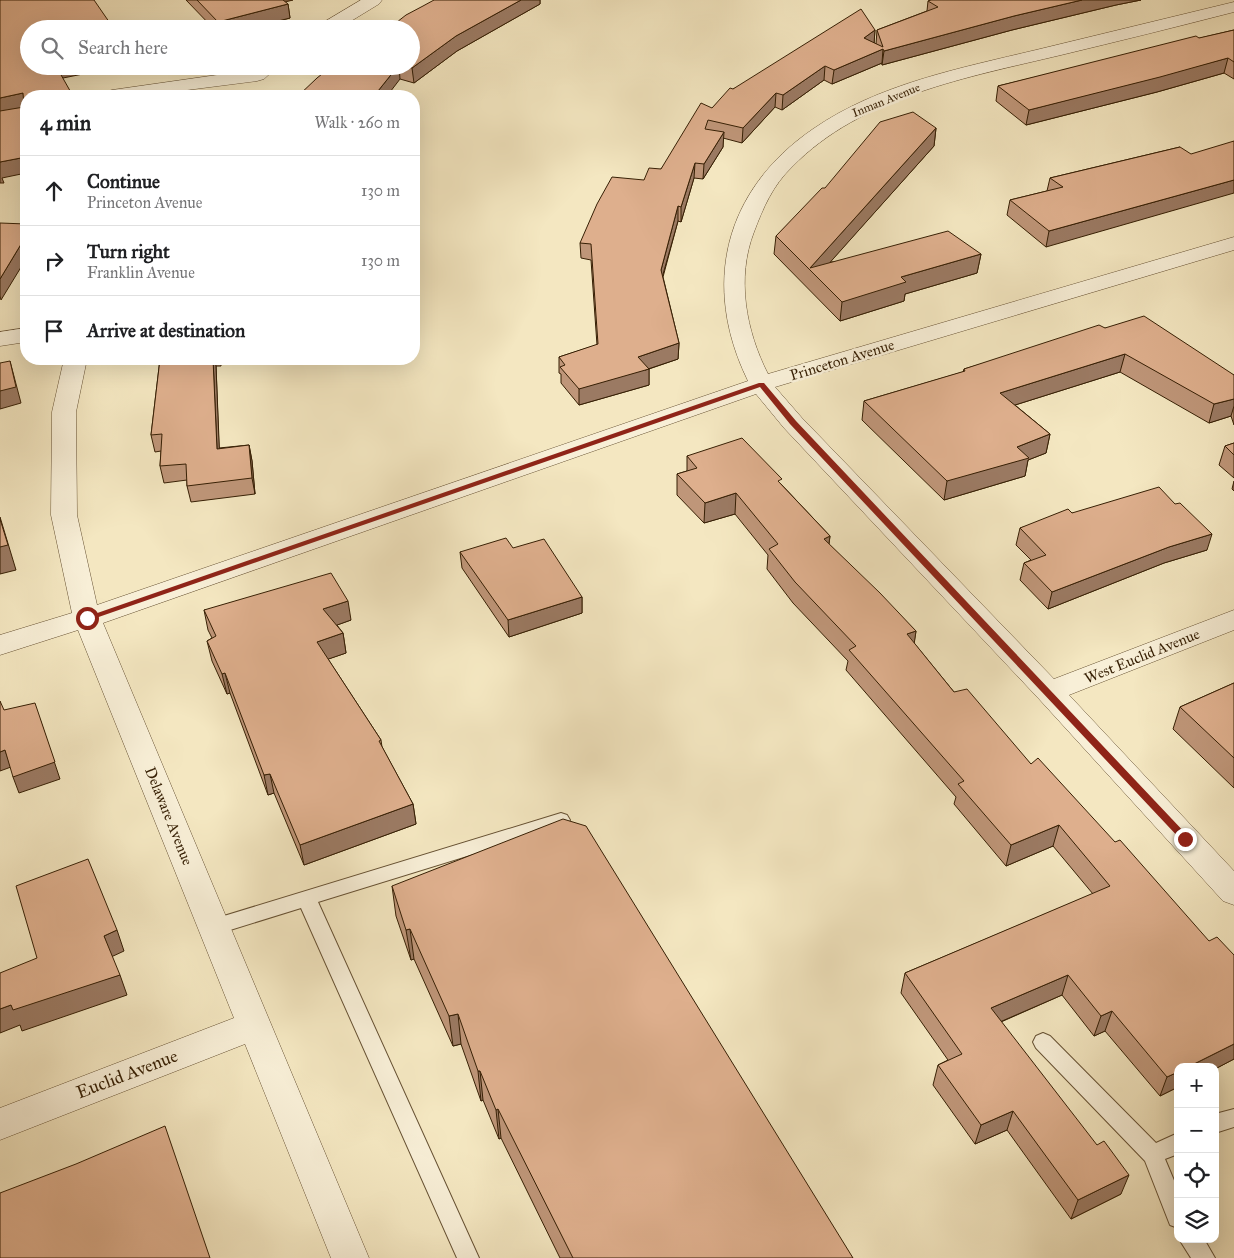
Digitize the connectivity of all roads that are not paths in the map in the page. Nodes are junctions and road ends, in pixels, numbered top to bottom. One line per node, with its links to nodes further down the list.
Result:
1 (374, 0): 4 (street)
2 (1197, 0): 3 (street)
3 (1225, 9): 5 (street); 14 (street, Inman Avenue)
4 (340, 20)
5 (1234, 22)
6 (233, 75): 8 (street)
7 (258, 75): 9 (street)
8 (143, 90)
9 (242, 90)
10 (1234, 243): 14 (street, Princeton Avenue)
11 (20, 336): 12 (street)
12 (0, 339)
13 (73, 365): 15 (street, Delaware Avenue)
14 (761, 384): 15 (street, Princeton Avenue); 18 (street, Inman Avenue)
15 (87, 618): 17 (street, Princeton Avenue); 22 (street, Delaware Avenue)
16 (1234, 619): 18 (street, West Euclid Avenue)
17 (0, 645)
18 (1049, 692): 20 (street, Inman Avenue)
19 (561, 820): 21 (lane)
20 (1234, 892)
21 (307, 899): 22 (lane); 33 (lane)
22 (214, 927): 23 (street, Delaware Avenue)
23 (254, 1025): 27 (street, Euclid Avenue); 32 (street, Delaware Avenue)
24 (1043, 1042): 29 (lane)
25 (1234, 1118): 26 (lane)
26 (1219, 1123)
27 (0, 1124)
28 (1174, 1145): 29 (lane)
29 (1153, 1156): 30 (lane)
30 (1174, 1208)
31 (1193, 1243): 34 (lane)
32 (350, 1258)
33 (468, 1258)
34 (1204, 1258)

